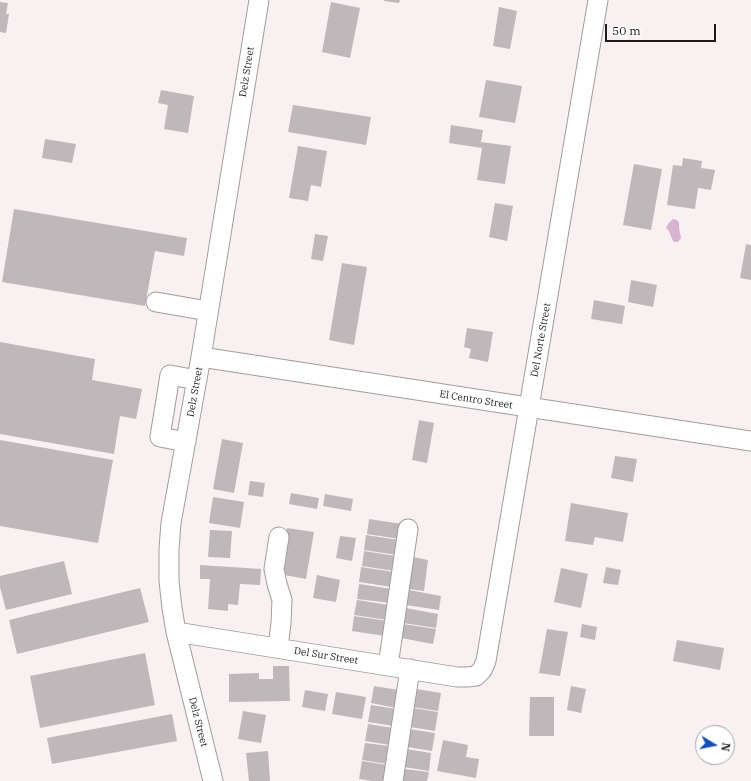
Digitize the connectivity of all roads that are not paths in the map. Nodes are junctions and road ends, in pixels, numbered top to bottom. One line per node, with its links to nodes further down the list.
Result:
1 (259, 0): 4 (street, Delz Street)
2 (598, 0): 7 (street, Del Norte Street)
3 (156, 302): 4 (street)
4 (208, 311): 5 (street, Delz Street)
5 (201, 358): 6 (street, Delz Street); 7 (street, El Centro Street)
6 (197, 380): 9 (street, Delz Street); 9 (street)
7 (529, 408): 8 (street, El Centro Street); 16 (street, Del Norte Street)
8 (751, 441)
9 (186, 442): 12 (street, Delz Street)
10 (408, 529): 14 (street)
11 (279, 537): 13 (street)
12 (176, 632): 13 (street, Del Sur Street); 17 (street, Delz Street)
13 (278, 648): 14 (street, Del Sur Street)
14 (388, 666): 15 (street, Del Sur Street)
15 (410, 669): 16 (street, Del Sur Street); 18 (street)
16 (476, 676)
17 (213, 781)
18 (393, 781)

